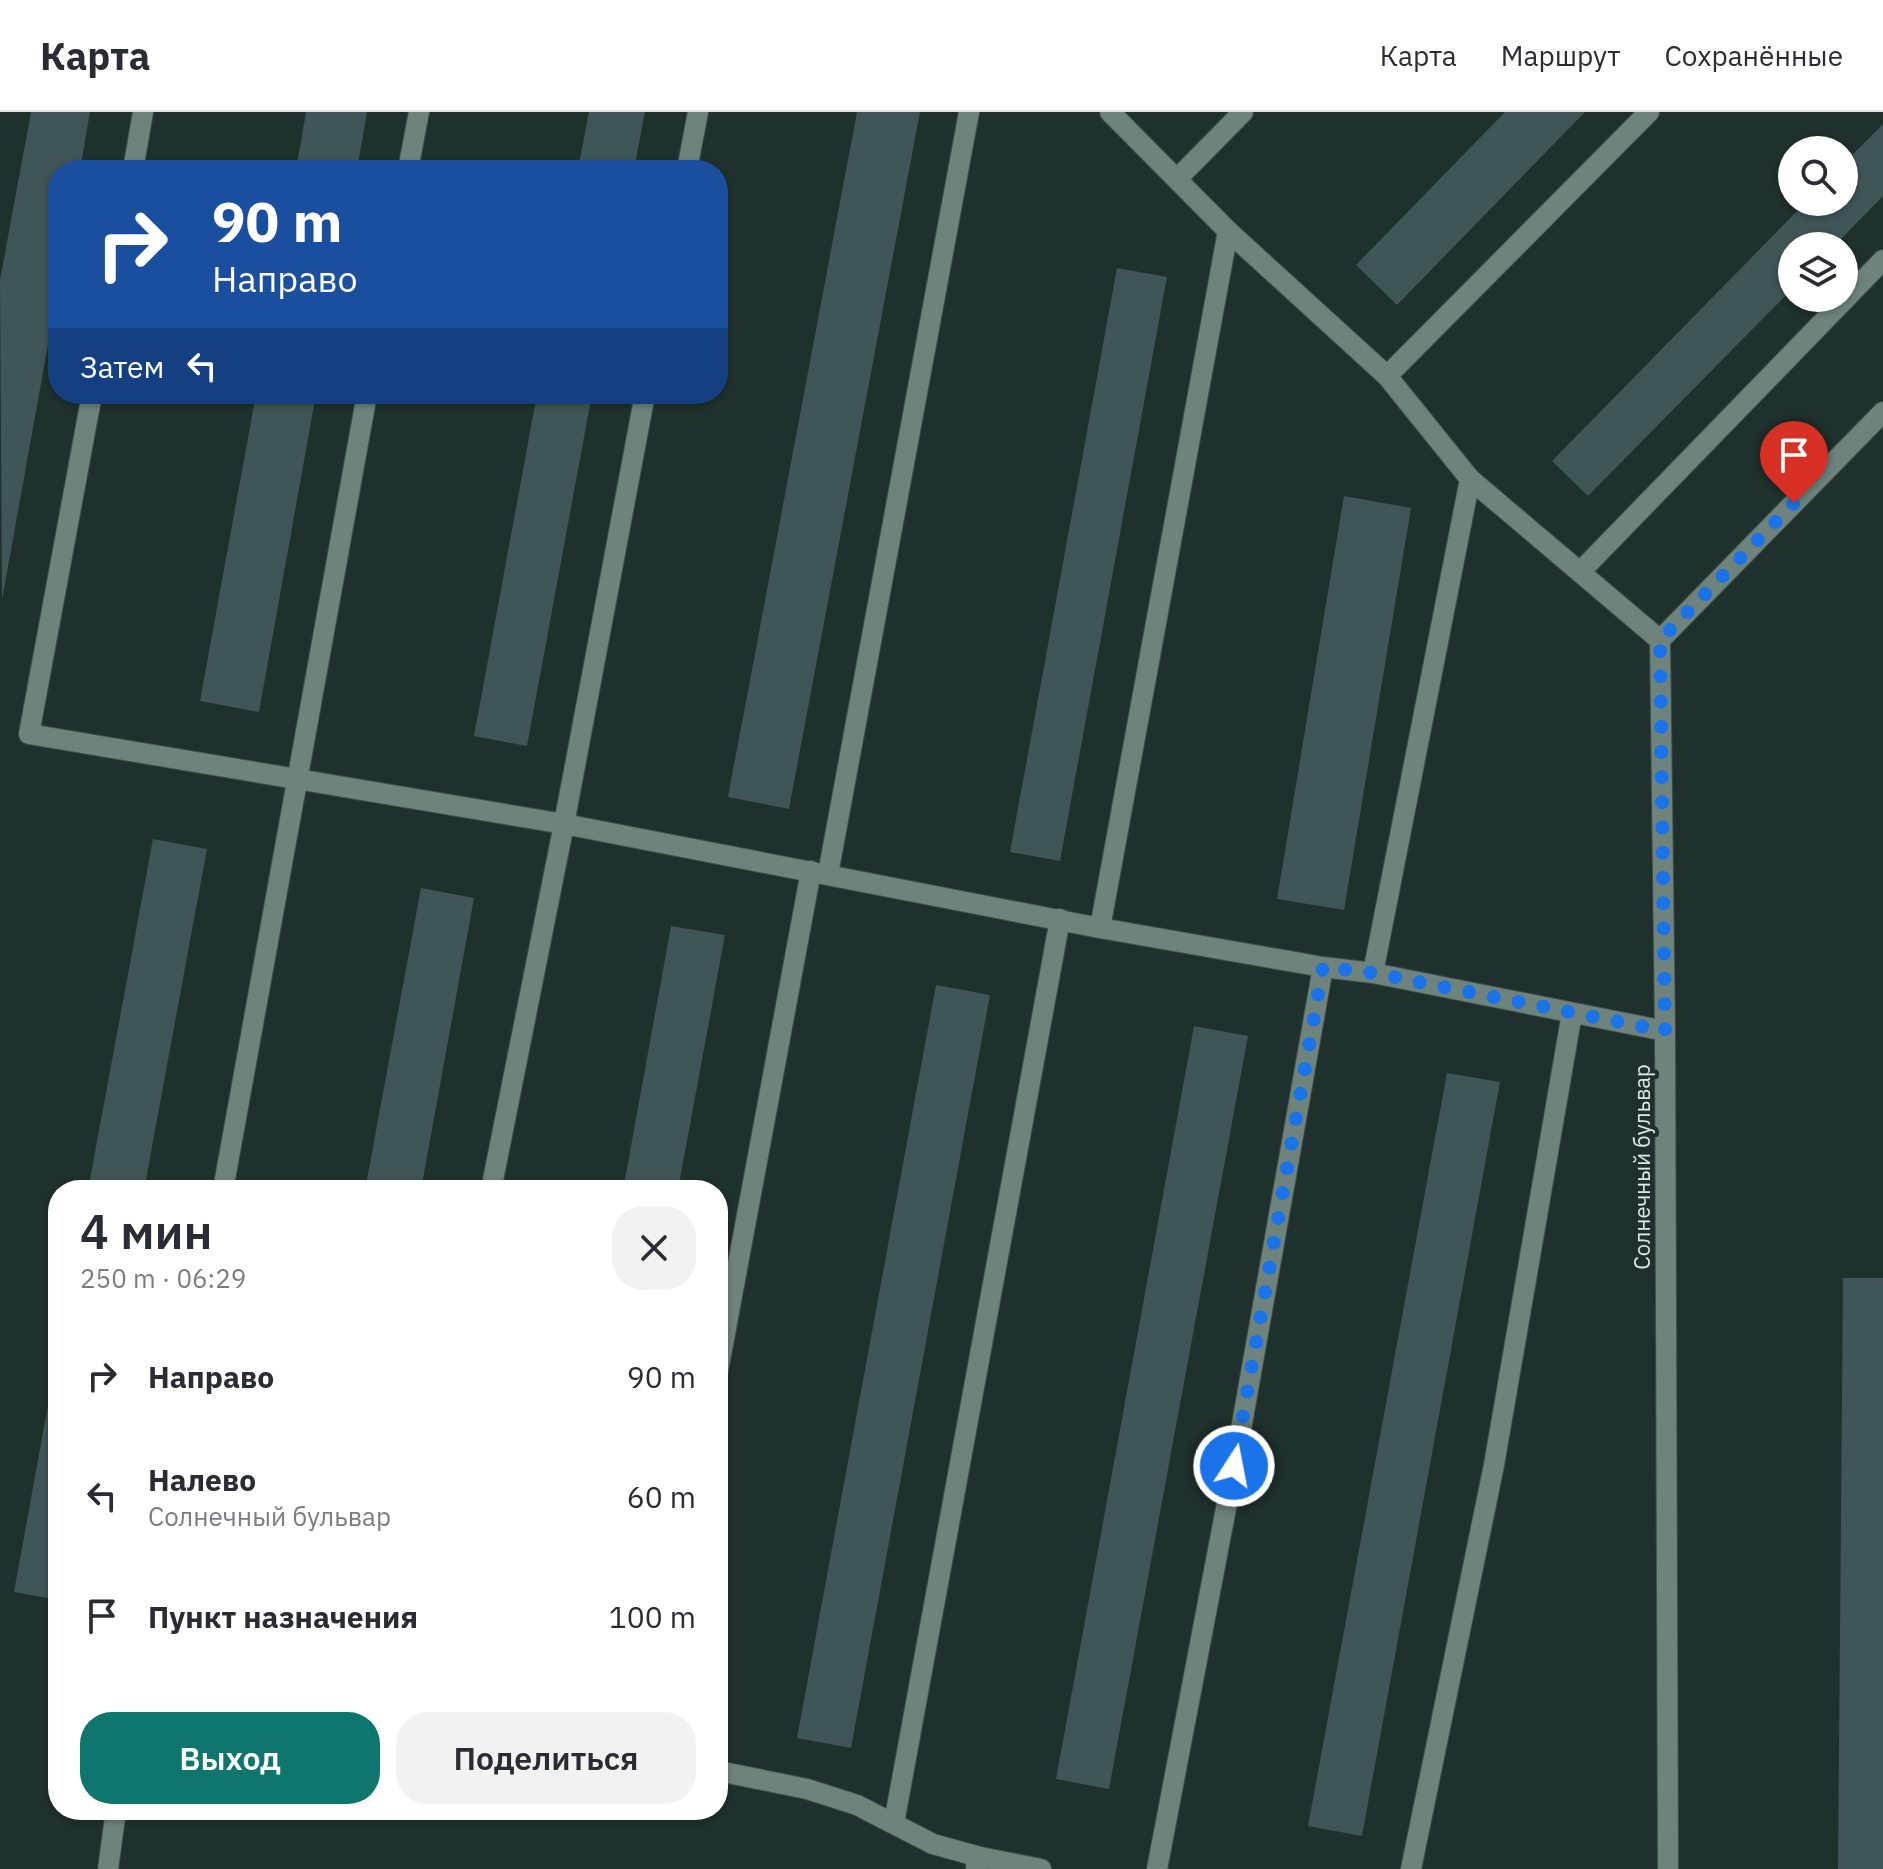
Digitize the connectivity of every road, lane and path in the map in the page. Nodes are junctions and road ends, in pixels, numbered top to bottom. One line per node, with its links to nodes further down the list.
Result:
1 (143, 112): 8 (street)
2 (419, 112): 9 (street)
3 (698, 112): 10 (street)
4 (969, 112): 24 (street)
5 (1110, 112): 11 (street)
6 (1243, 112): 11 (street)
7 (1649, 112): 14 (street)
8 (135, 160)
9 (410, 160)
10 (689, 160)
11 (1178, 178): 12 (street)
12 (1228, 231): 14 (street); 26 (street)
13 (1883, 260): 20 (street)
14 (1387, 376): 19 (street)
15 (90, 404): 22 (street)
16 (365, 404): 22 (street)
17 (643, 404): 23 (street)
18 (1883, 412): 21 (street)
19 (1470, 479): 20 (street); 28 (street)
20 (1580, 572): 21 (street)
21 (1660, 640): 30 (street, Солнечный бульвар)
22 (298, 778): 23 (street); 31 (street)
23 (564, 824): 24 (street); 32 (street)
24 (820, 873): 25 (street); 33 (street)
25 (1060, 919): 26 (street); 36 (street)
26 (1100, 928): 27 (street)
27 (1323, 967): 28 (street); 40 (street)
28 (1373, 973): 29 (street)
29 (1572, 1013): 30 (street); 41 (street)
30 (1665, 1031): 42 (street, Солнечный бульвар)
31 (225, 1180)
32 (493, 1180)
33 (728, 1322)
34 (728, 1773): 36 (street)
35 (115, 1820): 38 (street)
36 (894, 1823): 37 (street)
37 (977, 1863): 39 (street)
38 (108, 1869)
39 (1041, 1869)
40 (1157, 1869)
41 (1411, 1869)
42 (1668, 1869)

